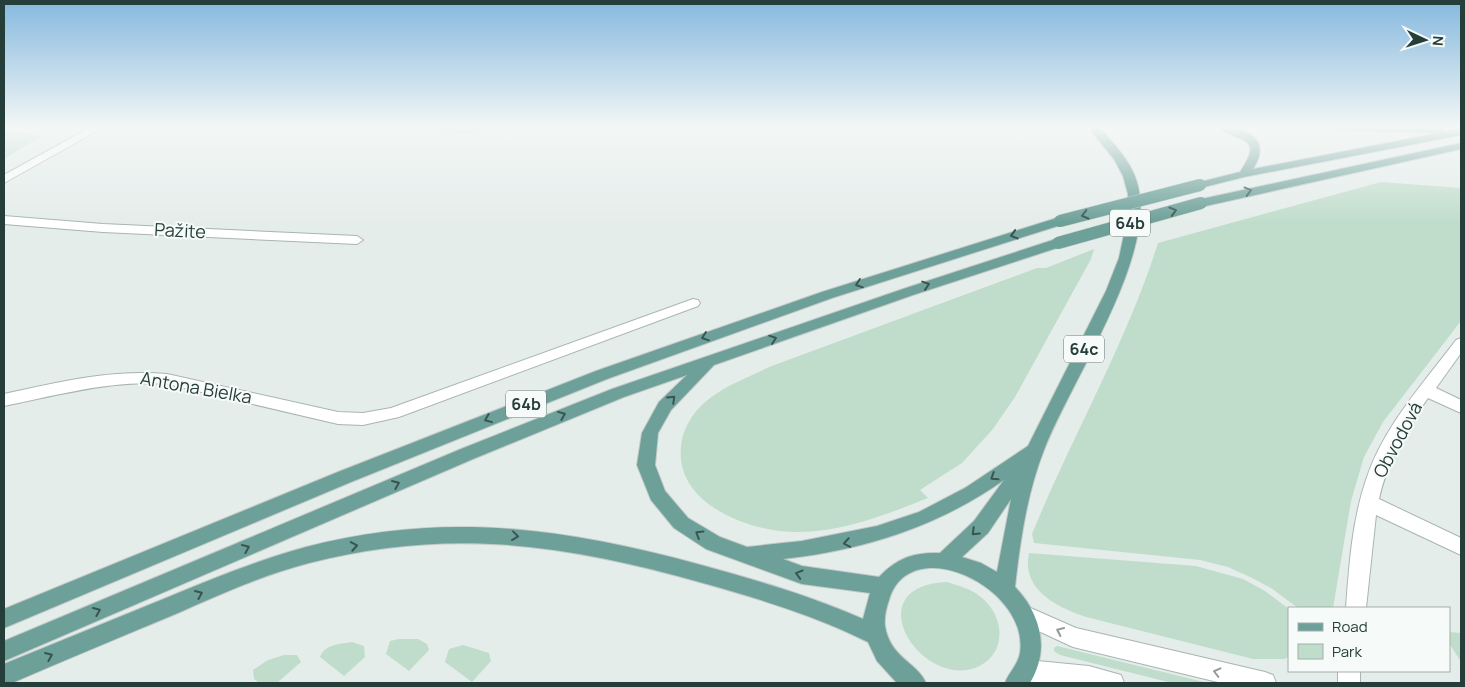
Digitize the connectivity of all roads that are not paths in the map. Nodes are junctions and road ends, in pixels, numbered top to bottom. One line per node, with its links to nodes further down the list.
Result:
1 (42, 159): 7 (street)
2 (1117, 159): 16 (main road, 64c)
3 (1254, 159): 6 (main road)
4 (1319, 159): 6 (main road, 64b)
5 (1399, 159): 12 (main road, 64b, one-way to 5, bridge)
6 (1244, 174): 25 (main road, 64b, one-way to 25, bridge)
7 (4, 180)
8 (4, 220): 9 (street, Pažite)
9 (357, 240)
10 (693, 303): 14 (street, Antona Bielka)
11 (1461, 344): 13 (street, Obvodová)
12 (710, 361): 19 (main road, one-way to 12); 27 (main road, 64b, one-way to 12)
13 (1425, 390): 15 (street); 17 (street, Obvodová)
14 (4, 400)
15 (1461, 407)
16 (1035, 450): 19 (main road, one-way to 19); 20 (main road, one-way to 20); 22 (main road)
17 (1369, 503): 18 (street); 23 (street, Obvodová)
18 (1461, 547)
19 (743, 554): 21 (main road, one-way to 19)
20 (945, 560): 21 (main road); 22 (main road)
21 (882, 586): 26 (main road)
22 (1005, 587): 24 (main road)
23 (1356, 607)
24 (1026, 615): 29 (main road); 32 (street, one-way to 24)
25 (4, 619)
26 (877, 636): 28 (main road, one-way to 26); 30 (main road)
27 (4, 651)
28 (4, 675)
29 (1021, 677): 31 (street)
30 (915, 683)
31 (1113, 683)
32 (1265, 683)

